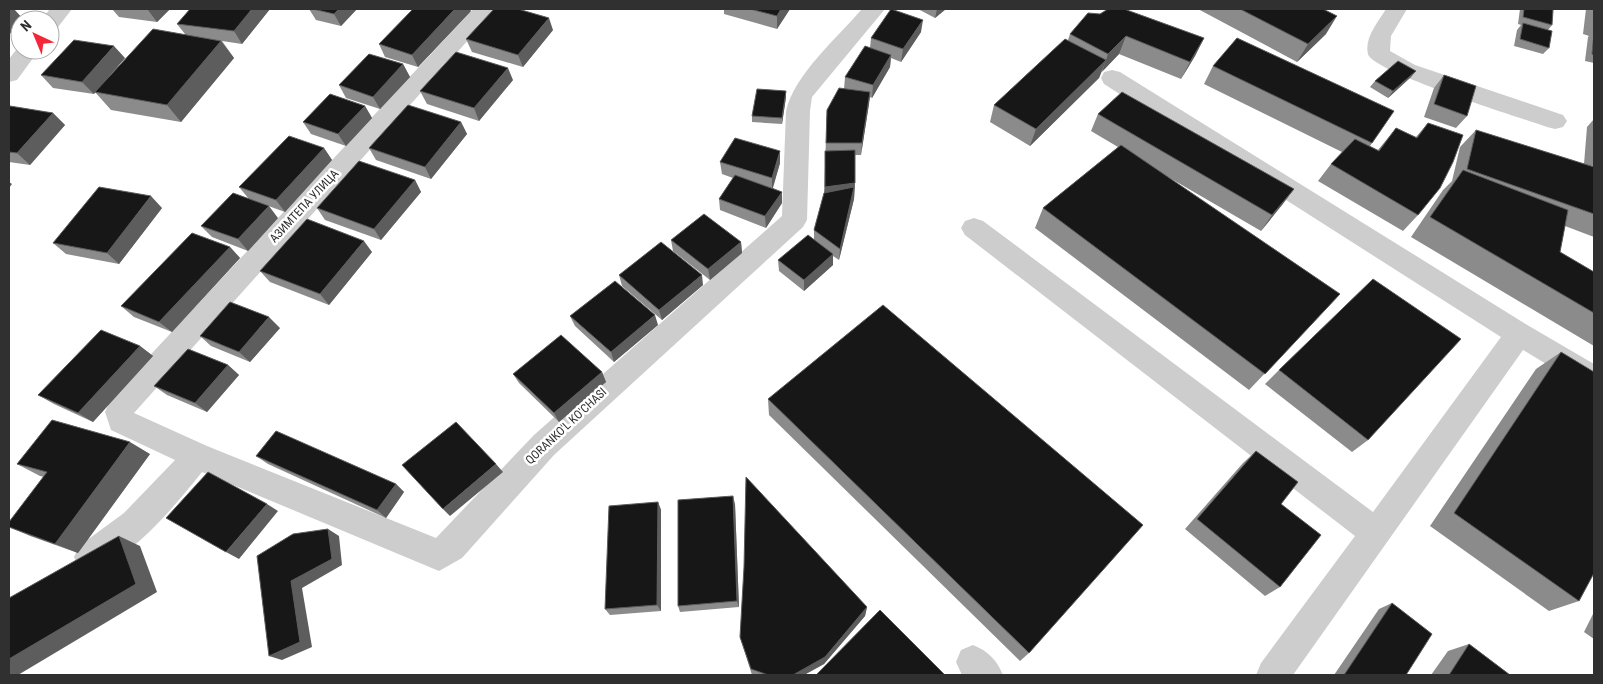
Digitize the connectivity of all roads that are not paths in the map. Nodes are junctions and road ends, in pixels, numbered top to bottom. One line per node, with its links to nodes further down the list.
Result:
1 (485, 9): 11 (street, АЗИМТЕПА УЛИЦА)
2 (874, 9): 12 (street, QORANKO'L KO'CHASI)
3 (1396, 9): 7 (street)
4 (20, 60): 5 (street)
5 (9, 74)
6 (1112, 78): 9 (street)
7 (1555, 121)
8 (974, 228): 13 (street)
9 (1519, 334): 10 (street); 13 (street)
10 (1594, 378)
11 (123, 404): 12 (street, QORANKO'L KO'CHASI)
12 (197, 456): 14 (street)
13 (1376, 533): 15 (street)
14 (66, 573)
15 (1273, 675)

